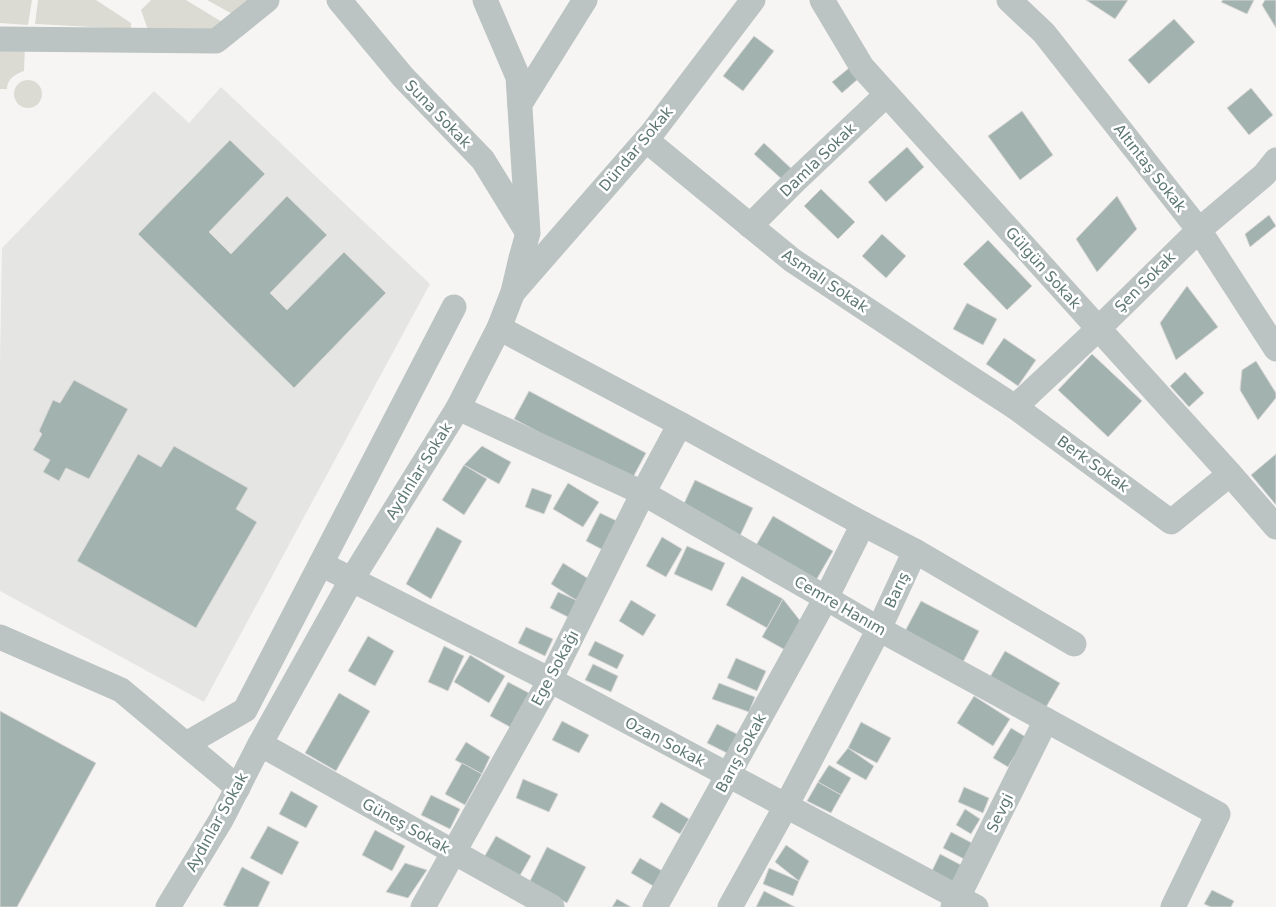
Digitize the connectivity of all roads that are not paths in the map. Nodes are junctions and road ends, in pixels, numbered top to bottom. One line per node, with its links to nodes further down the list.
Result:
1 (267, 0): 8 (street)
2 (339, 0): 15 (street, Suna Sokak)
3 (485, 0): 10 (street, Aydınlar Sokak)
4 (585, 0): 10 (street)
5 (753, 0): 11 (street, Dündar Sokak)
6 (822, 0): 9 (street, Gülgün Sokak)
7 (1009, 0): 14 (street, Altıntaş Sokak)
8 (0, 39)
9 (886, 95): 13 (street, Damla Sokak); 19 (street, Gülgün Sokak)
10 (520, 104): 15 (street, Aydınlar Sokak)
11 (646, 140): 13 (street, Asmalı Sokak); 16 (street, Dündar Sokak)
12 (1276, 160): 14 (street, Şen Sokak)
13 (750, 226): 21 (street, Asmalı Sokak)
14 (1199, 230): 19 (street, Şen Sokak); 20 (street, Altıntaş Sokak)
15 (528, 233): 16 (street, Aydınlar Sokak)
16 (513, 292): 18 (street, Aydınlar Sokak)
17 (454, 307): 29 (street)
18 (499, 328): 22 (street, Aydınlar Sokak); 23 (street)
19 (1098, 329): 21 (street, Şen Sokak); 24 (street, Gülgün Sokak)
20 (1276, 349)
21 (1015, 407): 24 (street, Berk Sokak)
22 (458, 408): 25 (street, Cemre Hanım); 30 (street, Aydınlar Sokak)
23 (680, 424): 25 (street, Ege Sokağı); 26 (street)
24 (1230, 474): 27 (street, Gülgün Sokak)
25 (644, 493): 31 (street, Cemre Hanım); 35 (street, Ege Sokağı)
26 (863, 524): 28 (street); 31 (street, Barış Sokak)
27 (1276, 527)
28 (915, 551): 32 (street, Barış); 34 (street)
29 (321, 564): 30 (street, Ozan Sokak); 37 (street)
30 (352, 579): 35 (street, Ozan Sokak); 38 (street, Aydınlar Sokak)
31 (826, 598): 32 (street, Cemre Hanım); 39 (street, Barış Sokak)
32 (878, 629): 36 (street, Cemre Hanım); 41 (street)
33 (0, 637): 37 (street)
34 (1074, 644)
35 (550, 680): 39 (street, Ozan Sokak); 42 (street, Ege Sokağı)
36 (1046, 720): 43 (street, Sevgi); 49 (street, Cemre Hanım)
37 (186, 744): 40 (street)
38 (260, 744): 40 (street, Aydınlar Sokak); 42 (street, Güneş Sokak)
39 (728, 776): 41 (street, Ozan Sokak); 47 (street, Barış Sokak)
40 (238, 788): 44 (street, Aydınlar Sokak)
41 (786, 806): 43 (street, Ozan Sokak); 48 (street)
42 (454, 852): 45 (street, Ege Sokağı); 46 (street, Güneş Sokak)
43 (962, 904)
44 (168, 907)
45 (423, 907)
46 (552, 907)
47 (655, 907)
48 (730, 907)
49 (1173, 907)

